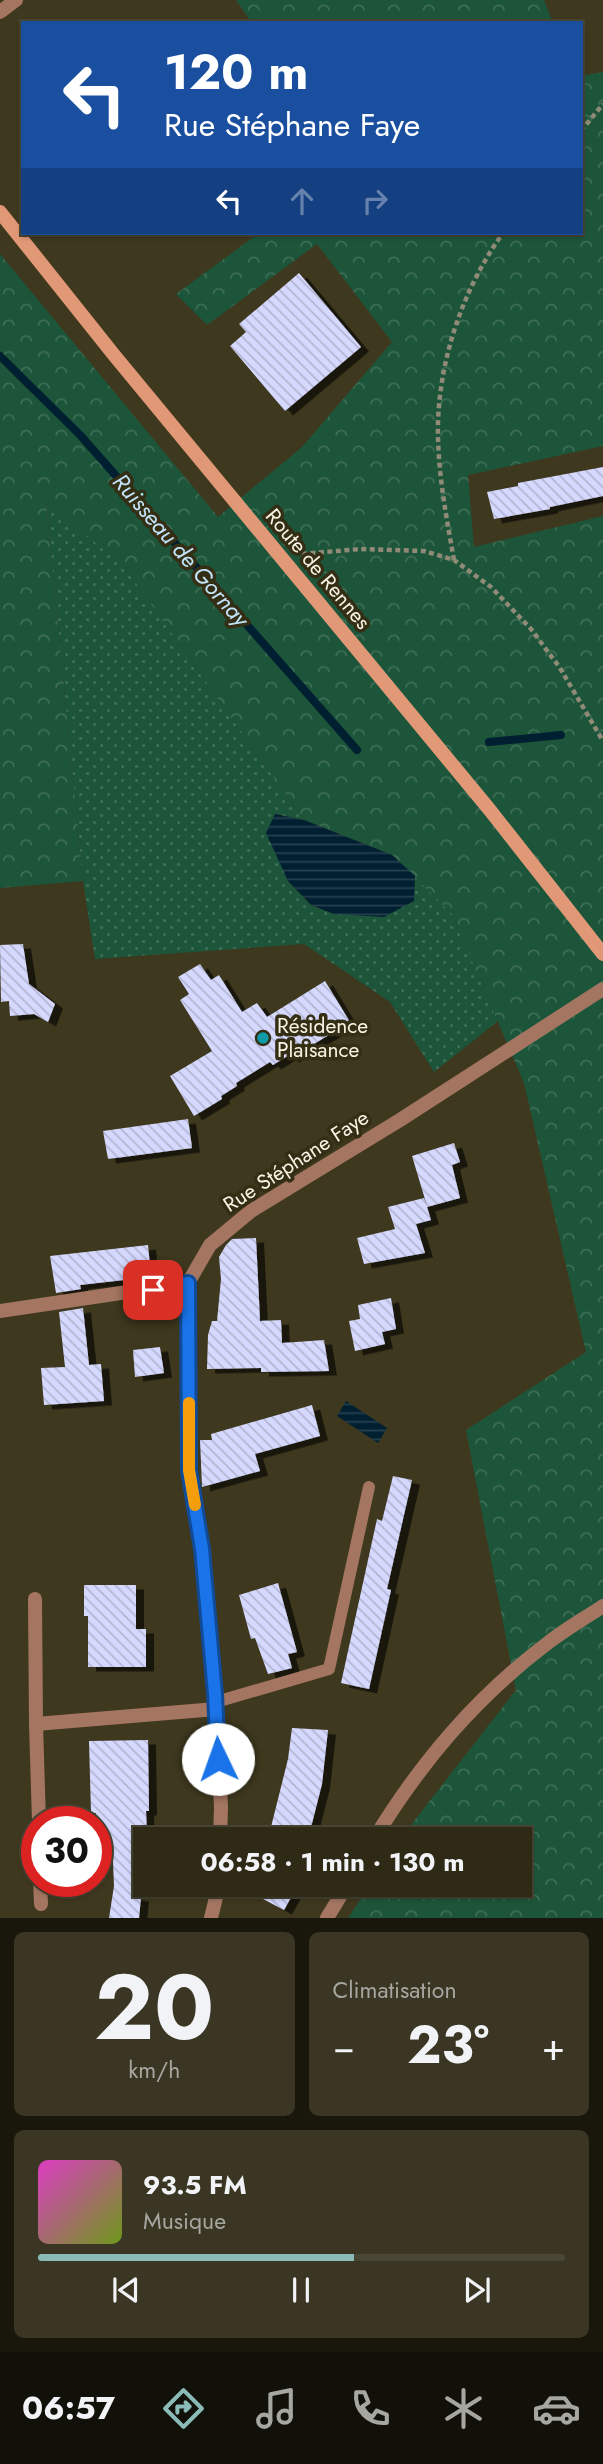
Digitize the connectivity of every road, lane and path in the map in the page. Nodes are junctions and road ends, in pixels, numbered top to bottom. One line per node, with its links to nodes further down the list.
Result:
1 (16, 0): 2 (street)
2 (0, 12)
3 (603, 104): 4 (path)
4 (583, 129)
5 (0, 212): 7 (main road, Route de Rennes)
6 (502, 235): 8 (path)
7 (281, 556): 8 (path); 10 (main road, Route de Rennes)
8 (454, 561): 9 (path)
9 (603, 741)
10 (601, 947)
11 (603, 989): 12 (street, Rue Stéphane Faye)
12 (188, 1283): 13 (street); 17 (street)
13 (0, 1311)
14 (369, 1487): 17 (lane)
15 (35, 1599): 18 (street)
16 (603, 1606): 21 (street)
17 (216, 1706): 18 (street); 20 (street)
18 (36, 1724): 19 (street)
19 (39, 1806)
20 (220, 1827)
21 (382, 1827)
22 (41, 1897): 25 (street)
23 (216, 1897): 26 (street)
24 (340, 1897): 27 (street)
25 (41, 1903)
26 (211, 1918)
27 (327, 1918)

